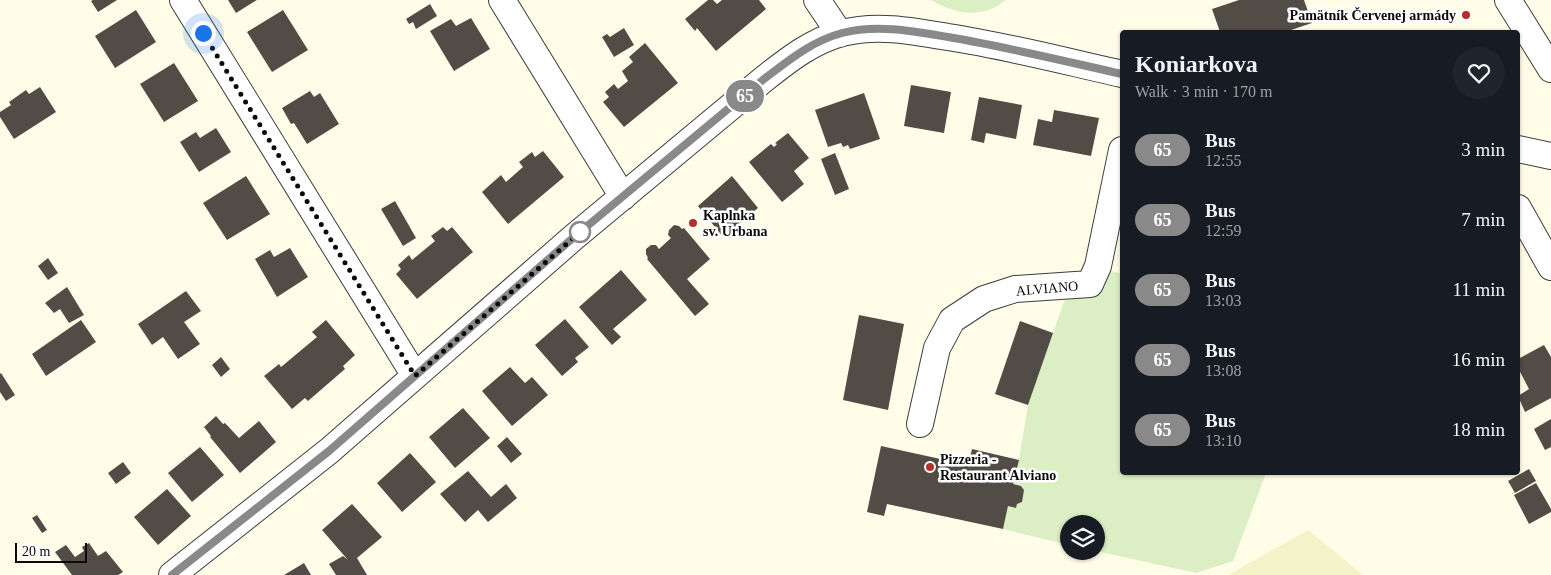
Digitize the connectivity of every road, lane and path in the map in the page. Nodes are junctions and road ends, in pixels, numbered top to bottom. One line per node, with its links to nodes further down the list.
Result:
1 (183, 0): 14 (street)
2 (502, 0): 11 (street)
3 (817, 0): 5 (street)
4 (1508, 0): 6 (street)
5 (840, 34): 7 (street); 11 (street)
6 (1551, 69)
7 (1120, 74)
8 (1520, 149): 9 (street)
9 (1551, 156)
10 (1120, 160): 15 (street, ALVIANO)
11 (623, 197): 14 (street)
12 (1520, 212): 13 (street)
13 (1550, 265)
14 (415, 376): 16 (street)
15 (920, 424)
16 (172, 575)

